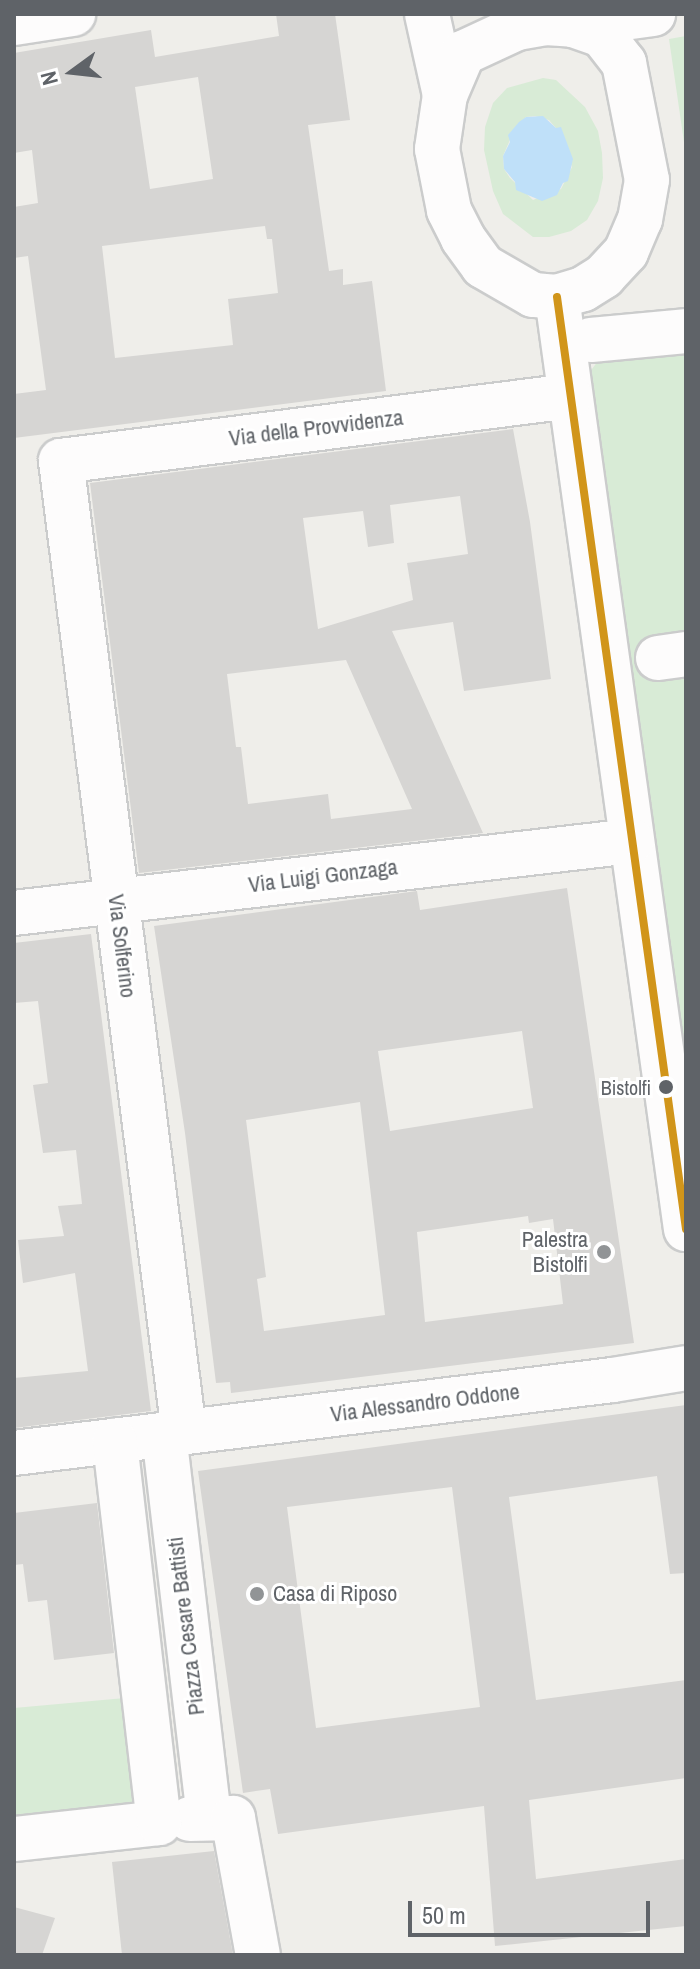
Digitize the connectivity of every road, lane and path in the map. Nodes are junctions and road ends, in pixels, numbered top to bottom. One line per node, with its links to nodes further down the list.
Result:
1 (73, 14): 4 (street)
2 (427, 14): 7 (street)
3 (638, 15): 5 (street)
4 (14, 23)
5 (573, 25): 6 (street); 8 (street)
6 (480, 26): 7 (street)
7 (445, 95): 8 (street)
8 (557, 297): 11 (street)
9 (686, 331): 10 (street)
10 (591, 340)
11 (570, 396): 12 (street, Via della Provvidenza); 13 (street)
12 (61, 461): 14 (street, Via Solferino)
13 (632, 841): 14 (street, Via Luigi Gonzaga); 16 (street)
14 (116, 901): 15 (street, Via Luigi Gonzaga); 18 (street, Via Solferino)
15 (14, 913)
16 (686, 1229)
17 (686, 1368): 18 (street, Via Alessandro Oddone)
18 (174, 1433): 19 (street); 21 (street, Piazza Cesare Battisti)
19 (115, 1441): 20 (street); 22 (street)
20 (14, 1453)
21 (209, 1817): 22 (street); 24 (street)
22 (159, 1823): 23 (street)
23 (14, 1839)
24 (258, 1955)

